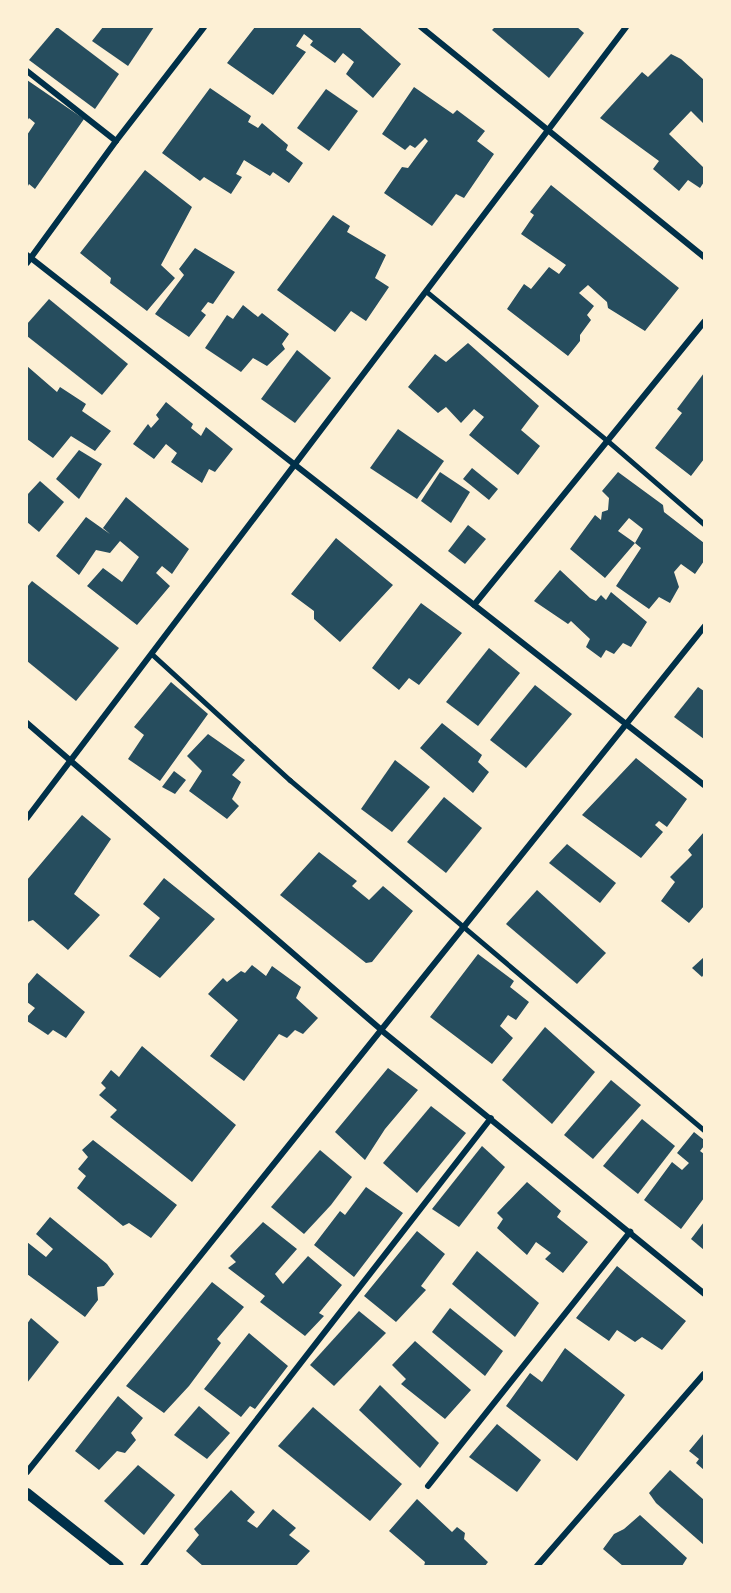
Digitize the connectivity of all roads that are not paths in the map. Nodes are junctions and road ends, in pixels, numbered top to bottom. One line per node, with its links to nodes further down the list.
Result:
1 (421, 27): 5 (street)
2 (626, 27): 5 (street)
3 (202, 28): 6 (street)
4 (27, 71): 6 (street)
5 (549, 129): 7 (street); 9 (street)
6 (116, 141): 8 (street)
7 (704, 257)
8 (28, 259): 12 (street)
9 (426, 291): 11 (lane); 12 (street)
10 (704, 322): 11 (street)
11 (608, 441): 13 (lane); 14 (street)
12 (295, 465): 14 (street); 16 (street)
13 (704, 524)
14 (474, 605): 18 (street)
15 (704, 627): 18 (street)
16 (153, 654): 19 (street); 22 (lane)
17 (27, 723): 19 (street)
18 (626, 725): 20 (street); 22 (street)
19 (71, 761): 21 (street); 23 (street)
20 (704, 785)
21 (27, 818)
22 (464, 926): 23 (street); 25 (lane)
23 (381, 1030): 24 (street); 29 (street)
24 (491, 1118): 26 (street); 33 (street)
25 (704, 1130)
26 (630, 1232): 27 (street); 30 (street)
27 (704, 1293)
28 (704, 1374): 34 (street)
29 (27, 1472)
30 (428, 1486)
31 (27, 1493): 32 (street)
32 (119, 1566)
33 (143, 1566)
34 (537, 1566)

